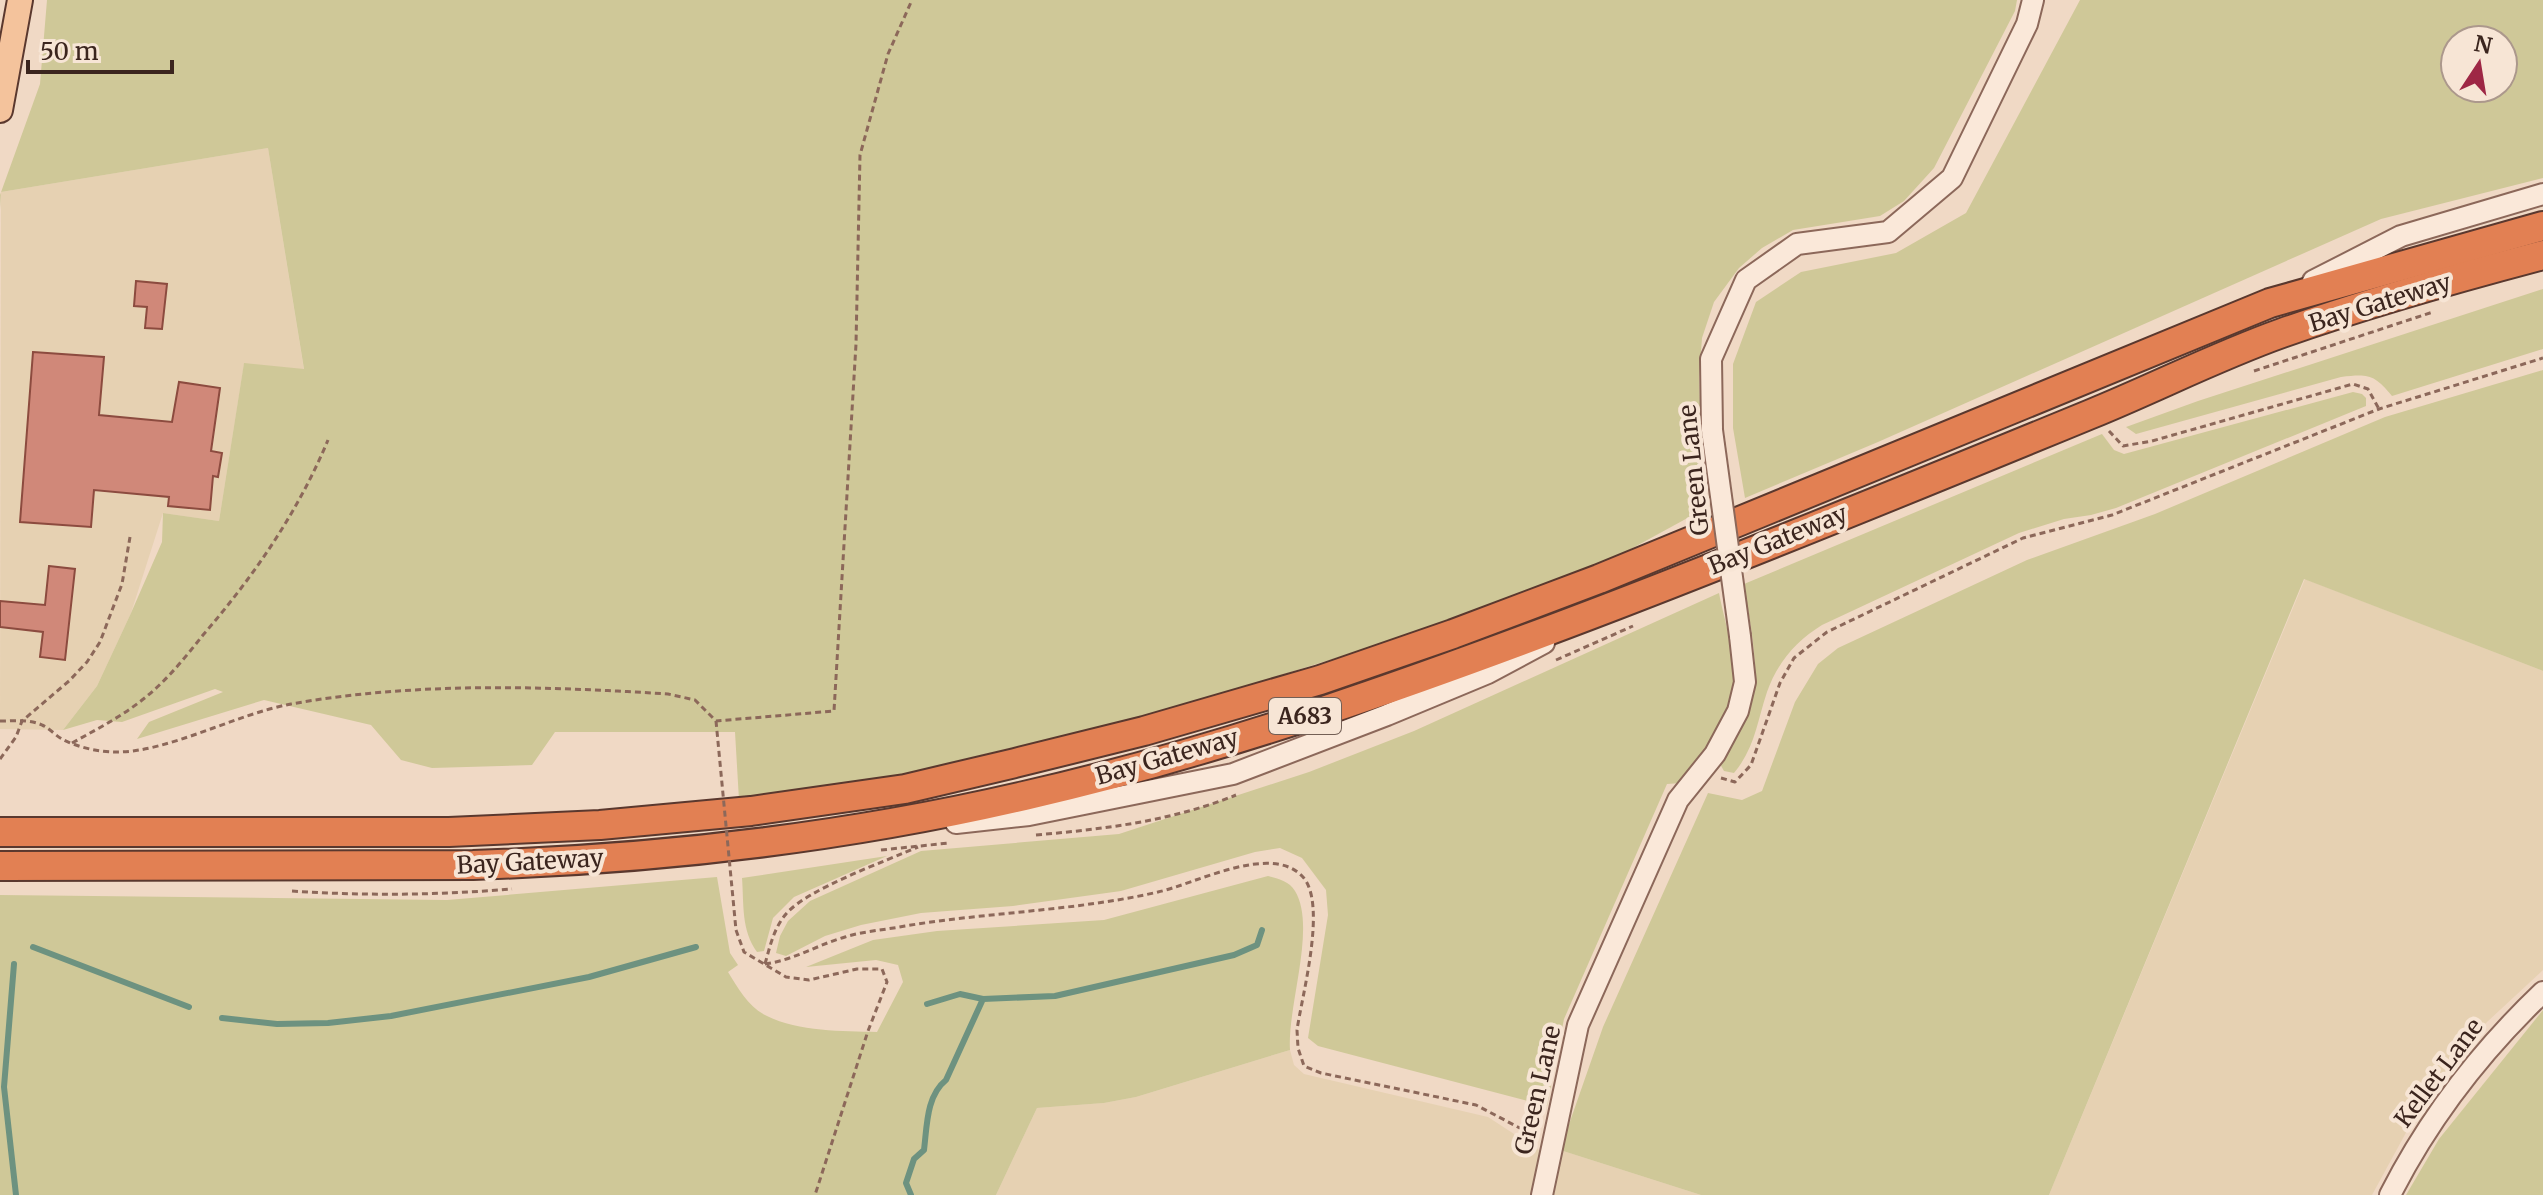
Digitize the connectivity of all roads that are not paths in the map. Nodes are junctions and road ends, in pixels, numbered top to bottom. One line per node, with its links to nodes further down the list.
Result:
1 (20, 0): 3 (main road)
2 (2033, 0): 11 (street, Green Lane, bridge)
3 (0, 110)
4 (2543, 194): 7 (street)
5 (2543, 226): 7 (highway, Bay Gateway / A683)
6 (2543, 255): 9 (highway, Bay Gateway / A683)
7 (2270, 303): 8 (highway, Bay Gateway / A683)
8 (0, 832)
9 (0, 866)
10 (2543, 992): 12 (street, Kellet Lane)
11 (1542, 1195)
12 (2390, 1195)

